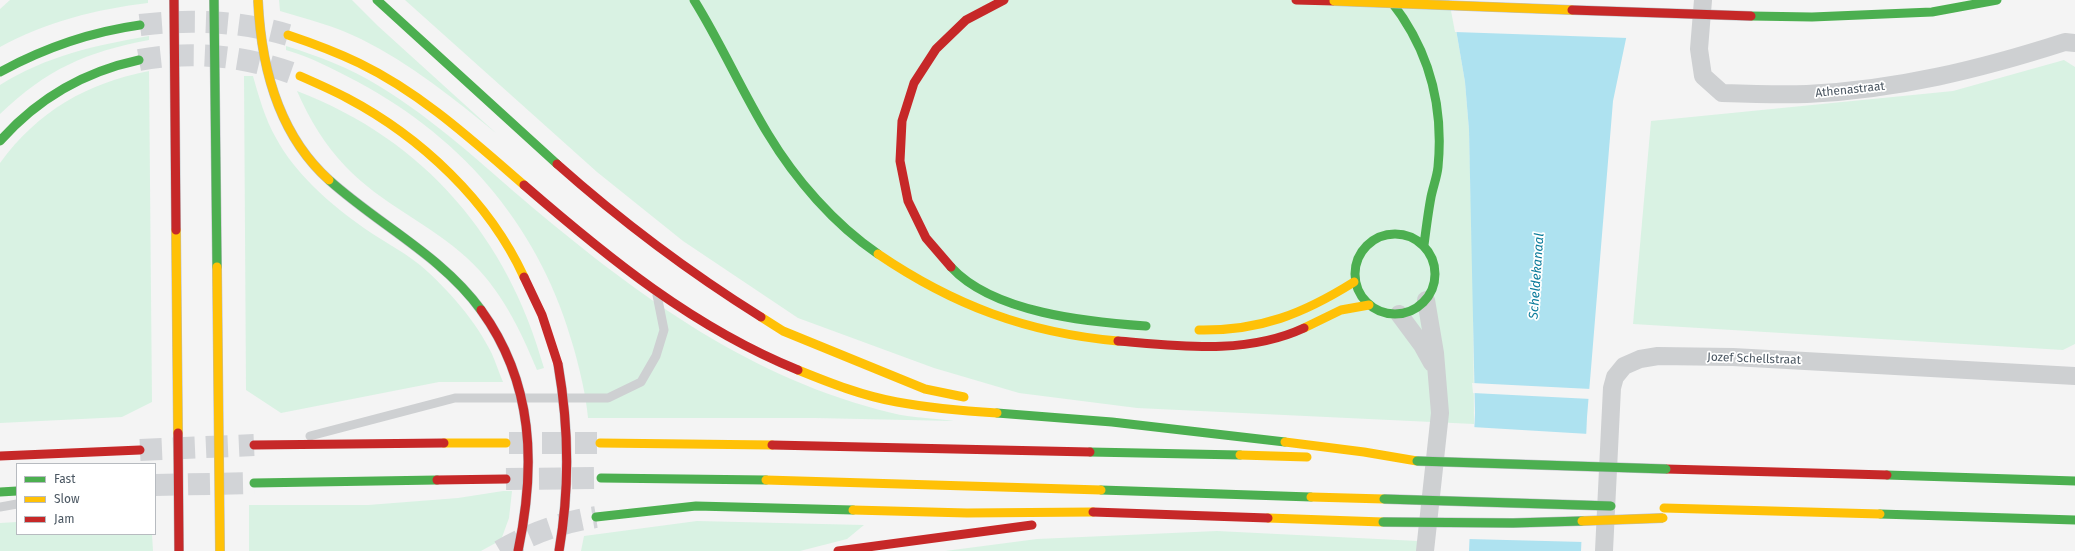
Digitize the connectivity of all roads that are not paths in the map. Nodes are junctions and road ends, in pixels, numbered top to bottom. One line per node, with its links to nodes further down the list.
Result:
1 (174, 0): 58 (main road, bridge)
2 (214, 0): 59 (main road, bridge)
3 (258, 0): 60 (main road, bridge)
4 (377, 0): 32 (main road)
5 (694, 0): 26 (main road)
6 (1004, 0): 28 (main road)
7 (1296, 0): 10 (main road, bridge)
8 (1390, 0): 18 (main road)
9 (1703, 0): 13 (street, Athenastraat)
10 (1997, 0)
11 (140, 25): 15 (main road)
12 (288, 35): 24 (main road)
13 (2075, 42)
14 (139, 60): 17 (main road)
15 (0, 72)
16 (300, 76): 61 (main road, bridge)
17 (0, 141)
18 (1431, 196): 19 (main road); 22 (main road)
19 (1419, 214)
20 (1409, 226): 21 (main road)
21 (1401, 234): 22 (main road); 23 (main road)
22 (1424, 245): 25 (main road)
23 (1354, 282): 26 (main road); 29 (main road)
24 (656, 290): 34 (main road); 35 (lane)
25 (1426, 300): 27 (main road); 30 (street)
26 (1369, 305): 27 (main road)
27 (1399, 314): 30 (street)
28 (1158, 327)
29 (1190, 329)
30 (1438, 373): 63 (street)
31 (2075, 376): 64 (street, Jozef Schellstraat)
32 (970, 398)
33 (993, 403): 34 (main road)
34 (1061, 417): 41 (main road)
35 (285, 443): 36 (main road); 38 (main road)
36 (506, 443)
37 (600, 443): 42 (main road)
38 (254, 445)
39 (140, 450): 40 (main road)
40 (0, 456)
41 (1386, 457): 43 (main road); 46 (main road, bridge)
42 (1317, 458)
43 (1332, 458)
44 (601, 478): 52 (main road, bridge)
45 (506, 479): 47 (main road)
46 (2075, 481)
47 (254, 483)
48 (16, 491): 49 (main road)
49 (0, 492)
50 (16, 504): 51 (lane)
51 (0, 507)
52 (1624, 507)
53 (1217, 516): 54 (main road); 55 (main road, bridge); 56 (main road)
54 (596, 517)
55 (2075, 520)
56 (1083, 522)
57 (1044, 524): 62 (main road)
58 (179, 551)
59 (220, 551)
60 (518, 551)
61 (560, 551)
62 (838, 551)
63 (1425, 551)
64 (1604, 551)

